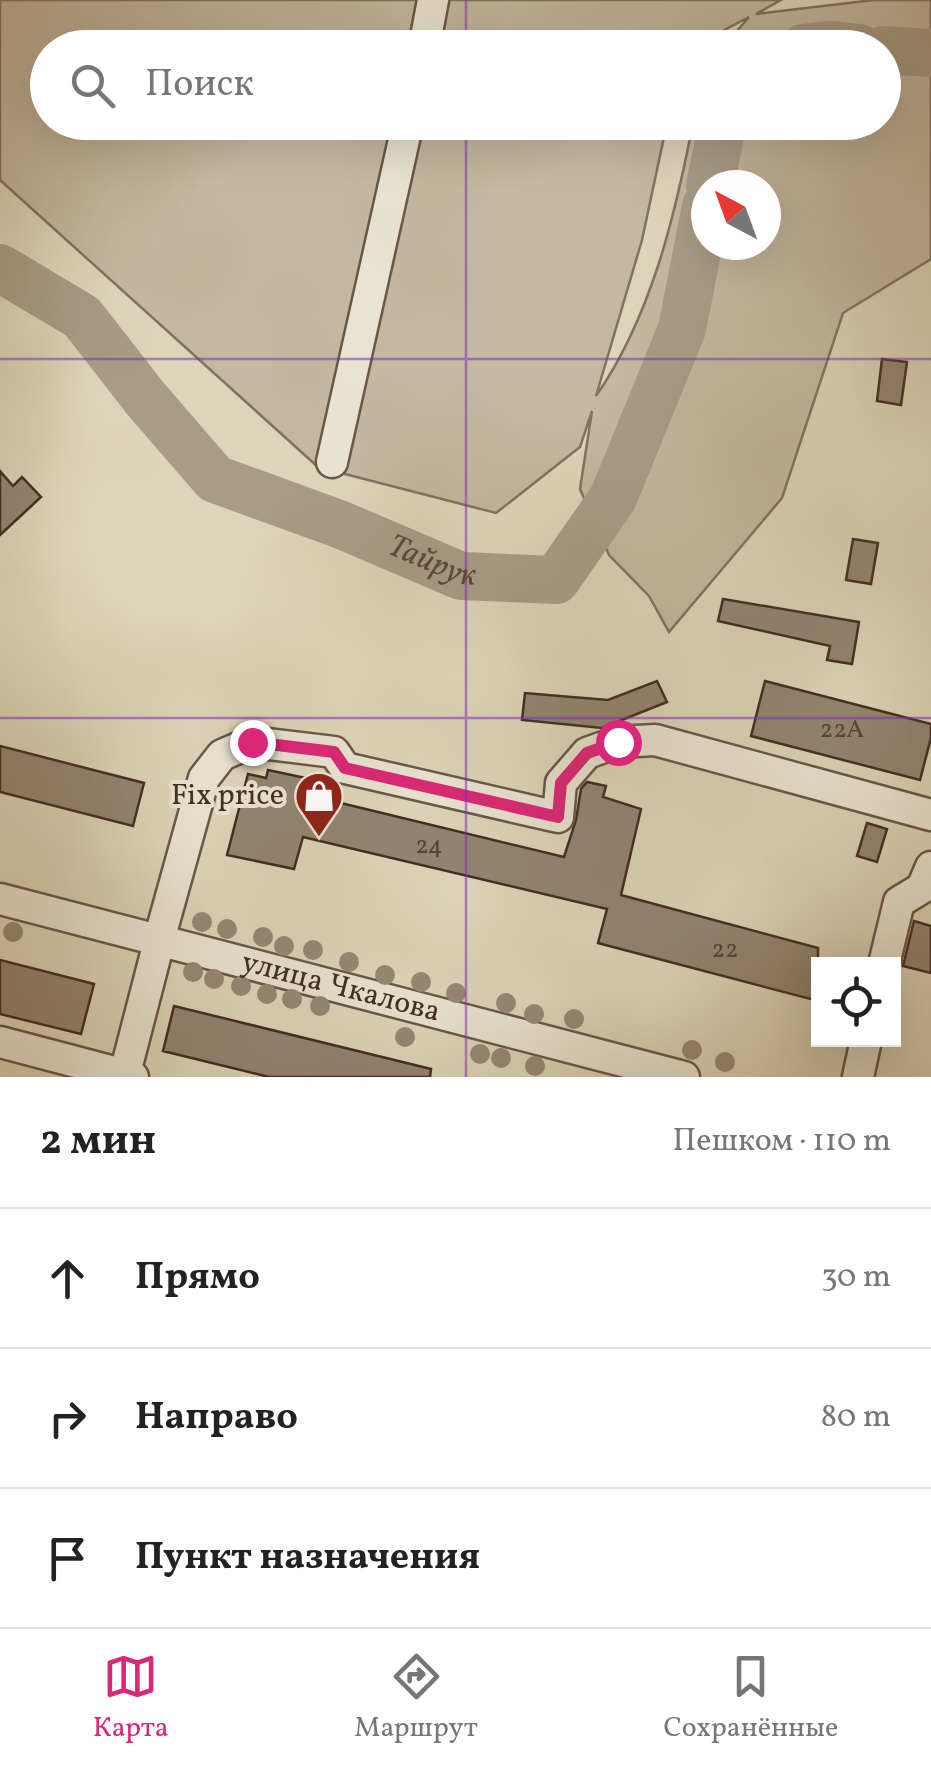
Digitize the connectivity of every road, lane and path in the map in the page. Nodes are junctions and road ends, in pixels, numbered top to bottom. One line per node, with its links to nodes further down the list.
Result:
1 (434, 0): 2 (street)
2 (428, 30)
3 (404, 140): 4 (street)
4 (332, 462)
5 (931, 814): 8 (street)
6 (931, 867): 9 (street)
7 (0, 898): 8 (street, улица Чкалова)
8 (159, 941): 12 (street); 13 (street, улица Чкалова)
9 (886, 957)
10 (0, 1042): 12 (street)
11 (864, 1047): 14 (street)
12 (128, 1076)
13 (684, 1077)
14 (858, 1077)

